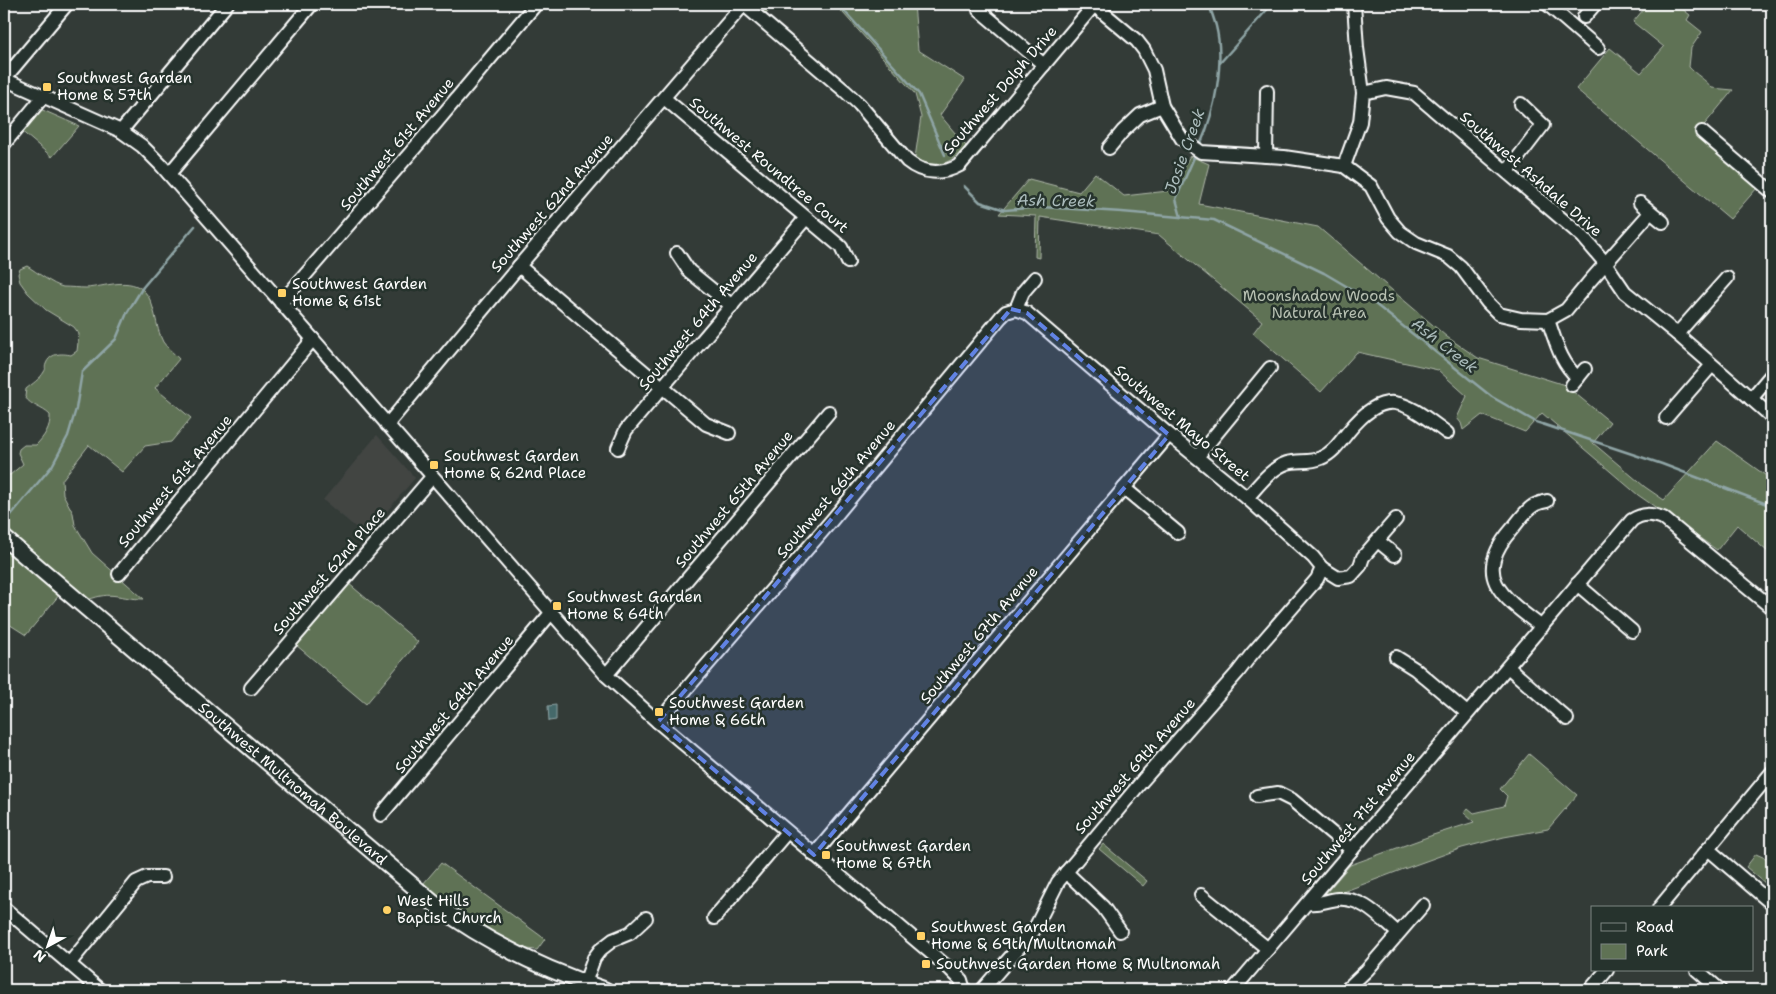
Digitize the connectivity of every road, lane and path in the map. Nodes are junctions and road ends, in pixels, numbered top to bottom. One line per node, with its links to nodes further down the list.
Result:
1 (67, 4): 14 (street)
2 (227, 4): 21 (street)
3 (312, 4): 28 (street)
4 (536, 4): 40 (street, Southwest 61st Avenue)
5 (743, 4): 13 (street, Southwest Dolph Drive); 18 (street, Southwest 62nd Avenue)
6 (1354, 4): 16 (street)
7 (1547, 4): 12 (street)
8 (1595, 4): 11 (street)
9 (1094, 5): 13 (street, Southwest Dolph Drive); 20 (street)
10 (979, 10): 13 (street)
11 (1584, 17)
12 (1598, 48)
13 (1044, 64)
14 (4, 79): 17 (street)
15 (1267, 91): 25 (street)
16 (1363, 93): 26 (street); 27 (street, Southwest Ashdale Drive)
17 (43, 97): 21 (street); 23 (street)
18 (664, 98): 32 (street, Southwest Roundtree Court); 37 (street, Southwest 62nd Avenue)
19 (1521, 104): 27 (street)
20 (1162, 106): 24 (street); 25 (street)
21 (121, 131): 28 (street)
22 (1702, 132): 29 (street)
23 (4, 144)
24 (1109, 148)
25 (1266, 156): 26 (street)
26 (1344, 166): 43 (street)
27 (1507, 172): 36 (street, Southwest Ashdale Drive)
28 (169, 174): 40 (street)
29 (1772, 192)
30 (1640, 203): 31 (street)
31 (1650, 213): 33 (street); 36 (street)
32 (806, 218): 35 (street, Southwest Roundtree Court); 41 (street, Southwest 64th Avenue)
33 (1663, 222)
34 (677, 253): 41 (street)
35 (848, 262)
36 (1606, 264): 43 (street); 44 (street, Southwest Ashdale Drive)
37 (519, 266): 50 (street); 55 (street, Southwest 62nd Avenue)
38 (1035, 278): 42 (street, Southwest 66th Avenue)
39 (1727, 278): 44 (street)
40 (280, 303): 45 (street)
41 (732, 306): 50 (street, Southwest 64th Avenue)
42 (1016, 309): 58 (street, Southwest Mayo Street); 83 (street, Southwest 66th Avenue)
43 (1548, 320): 49 (street)
44 (1677, 334): 46 (street, Southwest Ashdale Drive)
45 (313, 339): 55 (street); 71 (street, Southwest 61st Avenue)
46 (1712, 365): 51 (street, Southwest Ashdale Drive); 54 (street)
47 (1270, 368): 60 (street)
48 (1772, 374): 51 (street)
49 (1578, 378)
50 (662, 389): 56 (street); 59 (street, Southwest 64th Avenue)
51 (1751, 399): 53 (street, Southwest Ashdale Drive)
52 (829, 412): 79 (street, Southwest 65th Avenue)
53 (1772, 417)
54 (1666, 418)
55 (387, 425): 61 (street)
56 (729, 433)
57 (1447, 433): 63 (street)
58 (1168, 435): 60 (street, Southwest Mayo Street); 62 (street, Southwest 67th Avenue)
59 (618, 448)
60 (1197, 457): 63 (street, Southwest Mayo Street)
61 (432, 477): 74 (street); 80 (street, Southwest 62nd Place)
62 (1124, 488): 66 (street); 90 (street, Southwest 67th Avenue)
63 (1247, 498): 70 (street, Southwest Mayo Street)
64 (1548, 501): 75 (street)
65 (1396, 519): 68 (street)
66 (1178, 533)
67 (4, 538): 107 (main road, Southwest Multnomah Boulevard)
68 (1378, 541): 69 (street); 70 (street)
69 (1395, 555)
70 (1322, 568): 91 (street, Southwest 69th Avenue)
71 (119, 574)
72 (1577, 584): 73 (street, Southwest 71st Avenue); 75 (street, Southwest 71st Avenue); 76 (street)
73 (1772, 608)
74 (551, 612): 79 (street); 86 (street, Southwest 64th Avenue)
75 (1542, 627): 78 (street, Southwest 71st Avenue)
76 (1632, 631)
77 (1396, 657): 81 (street)
78 (1508, 667): 81 (street, Southwest 71st Avenue); 82 (street)
79 (606, 675): 83 (street)
80 (250, 688)
81 (1467, 713): 89 (street, Southwest 71st Avenue)
82 (1567, 719)
83 (658, 722): 87 (street)
84 (1772, 772): 88 (street)
85 (1257, 796): 89 (street)
86 (381, 816)
87 (787, 832): 90 (street); 100 (street)
88 (1708, 849): 95 (street); 97 (street)
89 (1352, 850): 94 (street, Southwest 71st Avenue)
90 (814, 855): 110 (street)
91 (1066, 872): 101 (street); 111 (street, Southwest 69th Avenue)
92 (163, 877): 104 (street)
93 (1200, 895): 103 (street)
94 (1308, 903): 102 (street); 103 (street, Southwest 71st Avenue)
95 (1772, 904)
96 (1423, 905): 102 (street)
97 (1661, 906)
98 (4, 908): 104 (street)
99 (646, 918): 107 (street)
100 (714, 918)
101 (1120, 930)
102 (1398, 933): 113 (street)
103 (1268, 950): 112 (street, Southwest 71st Avenue)
104 (69, 964): 108 (street)
105 (1605, 972): 114 (street)
106 (1699, 972): 115 (street)
107 (585, 983): 109 (main road, Southwest Multnomah Boulevard)
108 (97, 990)
109 (604, 990)
110 (964, 990)
111 (982, 990)
112 (1233, 990)
113 (1346, 990)
114 (1590, 990)
115 (1720, 990)

